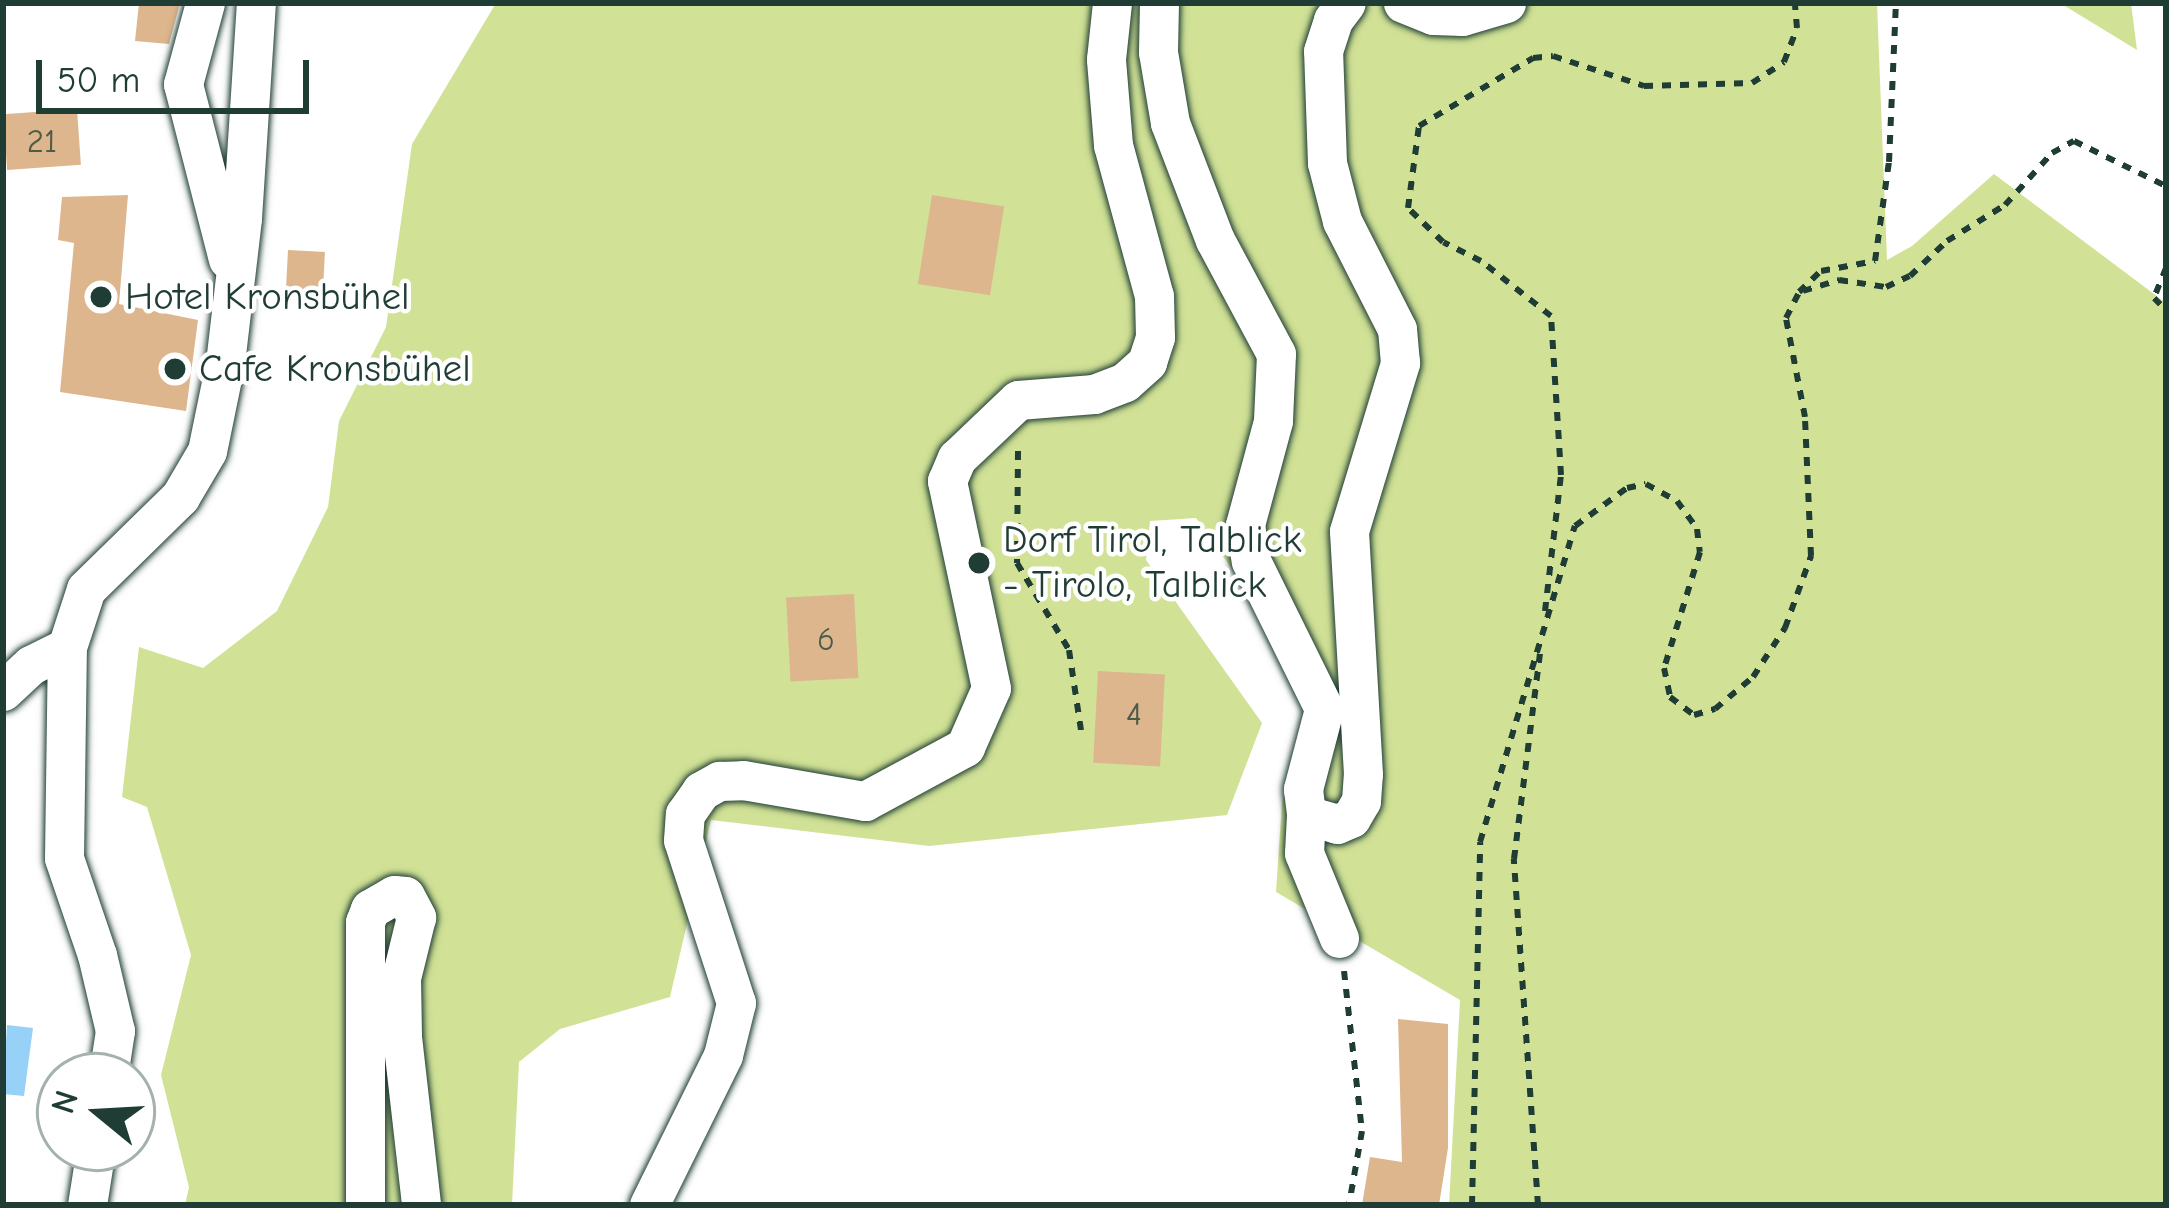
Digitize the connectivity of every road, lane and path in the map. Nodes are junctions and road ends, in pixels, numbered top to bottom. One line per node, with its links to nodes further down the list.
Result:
1 (205, 3): 12 (street)
2 (256, 3): 12 (street)
3 (1112, 3): 15 (street)
4 (1159, 3): 20 (street)
5 (1346, 3): 20 (street)
6 (1402, 3): 7 (street)
7 (1506, 3)
8 (1795, 3): 16 (path)
9 (1896, 3): 13 (path)
10 (2166, 186): 13 (path)
11 (2166, 268): 14 (path)
12 (233, 280): 17 (street)
13 (1799, 292): 16 (path)
14 (2166, 310)
15 (1039, 398): 19 (path); 27 (street)
16 (1543, 627): 29 (path); 30 (path)
17 (67, 647): 18 (street); 22 (street)
18 (3, 691)
19 (1081, 730)
20 (1306, 815): 21 (street)
21 (1339, 938): 28 (path)
22 (112, 1052)
23 (92, 1172): 24 (street)
24 (87, 1205)
25 (365, 1205): 26 (street)
26 (421, 1205)
27 (649, 1205)
28 (1349, 1205)
29 (1472, 1205)
30 (1538, 1205)

